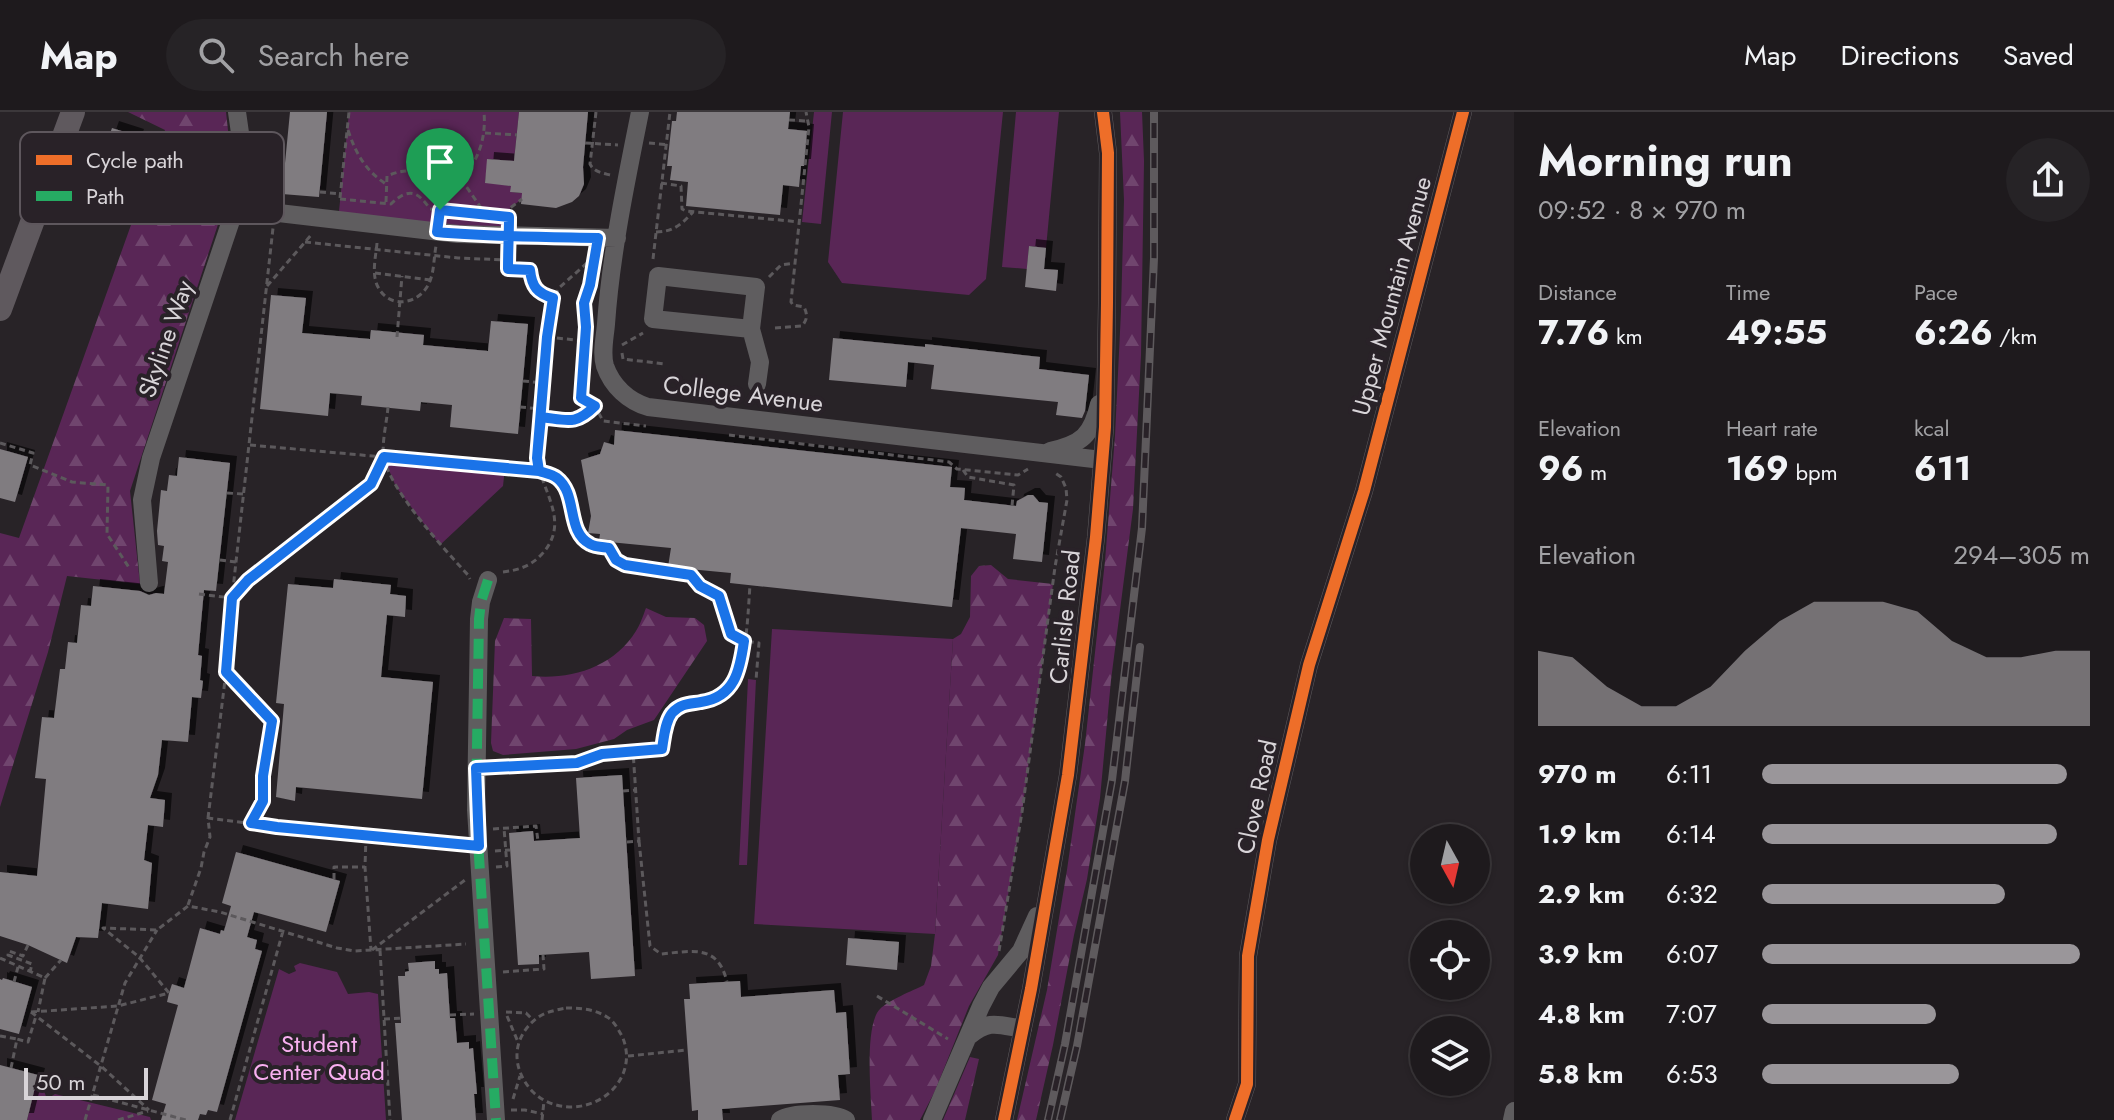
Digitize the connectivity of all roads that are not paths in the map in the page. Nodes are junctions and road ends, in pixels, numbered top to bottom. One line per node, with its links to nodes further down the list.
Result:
1 (73, 112): 6 (main road)
2 (237, 112): 7 (street, Skyline Way)
3 (640, 112): 11 (street, College Avenue)
4 (1103, 112): 14 (street, Carlisle Road)
5 (1463, 112): 18 (street, Upper Mountain Avenue)
6 (66, 132)
7 (240, 132)
8 (284, 214): 11 (street)
9 (31, 224): 12 (main road)
10 (231, 224): 20 (street, Skyline Way)
11 (604, 244): 17 (street, College Avenue)
12 (0, 309)
13 (751, 329): 13 (street); 15 (street)
14 (1106, 378): 16 (street, Carlisle Road); 17 (street)
15 (757, 384)
16 (1102, 460): 17 (street, College Avenue); 21 (street, Carlisle Road)
17 (1042, 462)
18 (1364, 491): 24 (street, Clove Road)
19 (480, 582): 26 (street)
20 (149, 583)
21 (1049, 888): 22 (street, Carlisle Road); 23 (street)
22 (1023, 1029): 23 (street); 30 (street, Carlisle Road)
23 (969, 1036): 29 (street)
24 (1247, 1084): 31 (street, Clove Road); 32 (street)
25 (1514, 1111): 33 (street)
26 (496, 1120)
27 (780, 1120): 28 (street)
28 (846, 1120)
29 (932, 1120)
30 (1004, 1120)
31 (1235, 1120)
32 (1251, 1120)
33 (1512, 1120)

